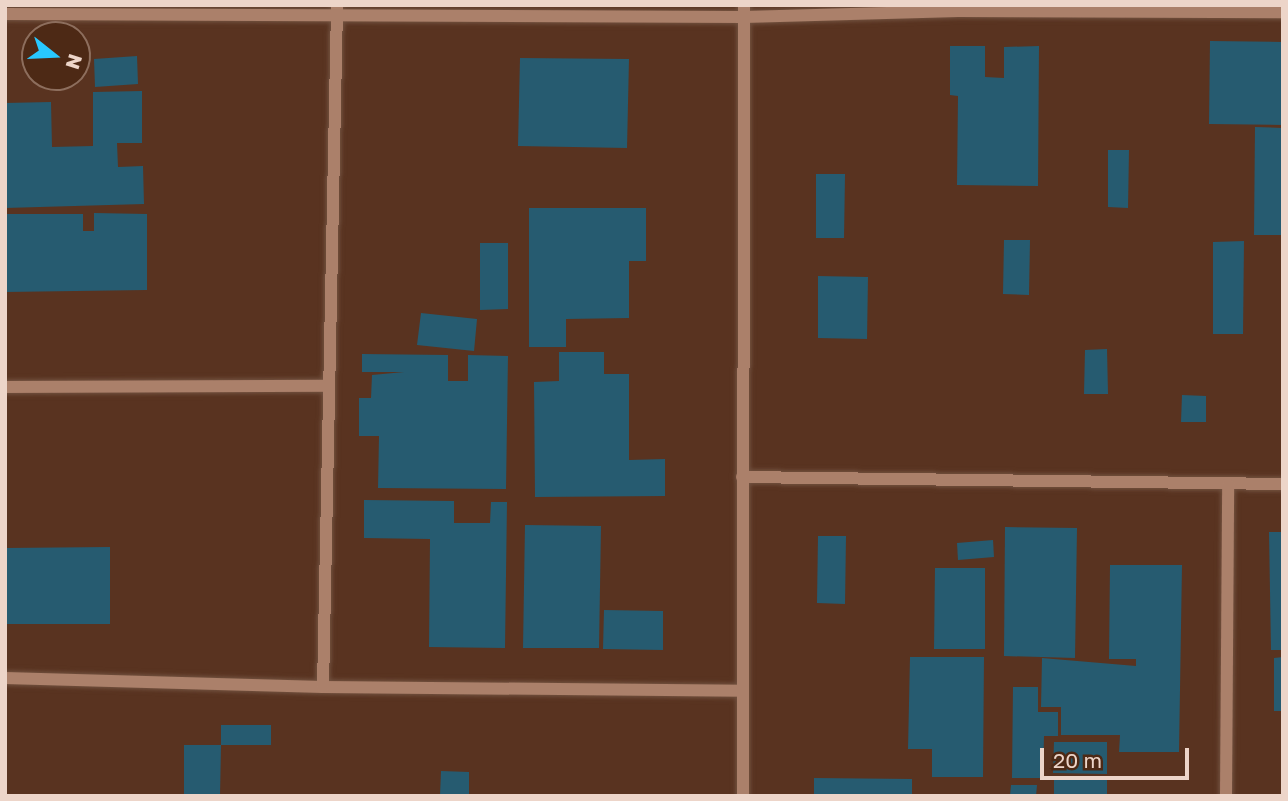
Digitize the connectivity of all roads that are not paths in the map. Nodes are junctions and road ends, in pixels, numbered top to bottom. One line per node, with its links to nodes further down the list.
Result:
1 (958, 8): 3 (street); 4 (street)
2 (337, 10): 3 (street); 5 (street); 6 (street)
3 (744, 11): 8 (street)
4 (1283, 12)
5 (5, 14)
6 (328, 386): 7 (street); 12 (street)
7 (5, 387)
8 (742, 477): 10 (street); 13 (street)
9 (1283, 484): 10 (street)
10 (1228, 485): 15 (street)
11 (5, 678): 12 (street)
12 (323, 687): 13 (street)
13 (743, 691): 14 (street)
14 (743, 796)
15 (1226, 796)

